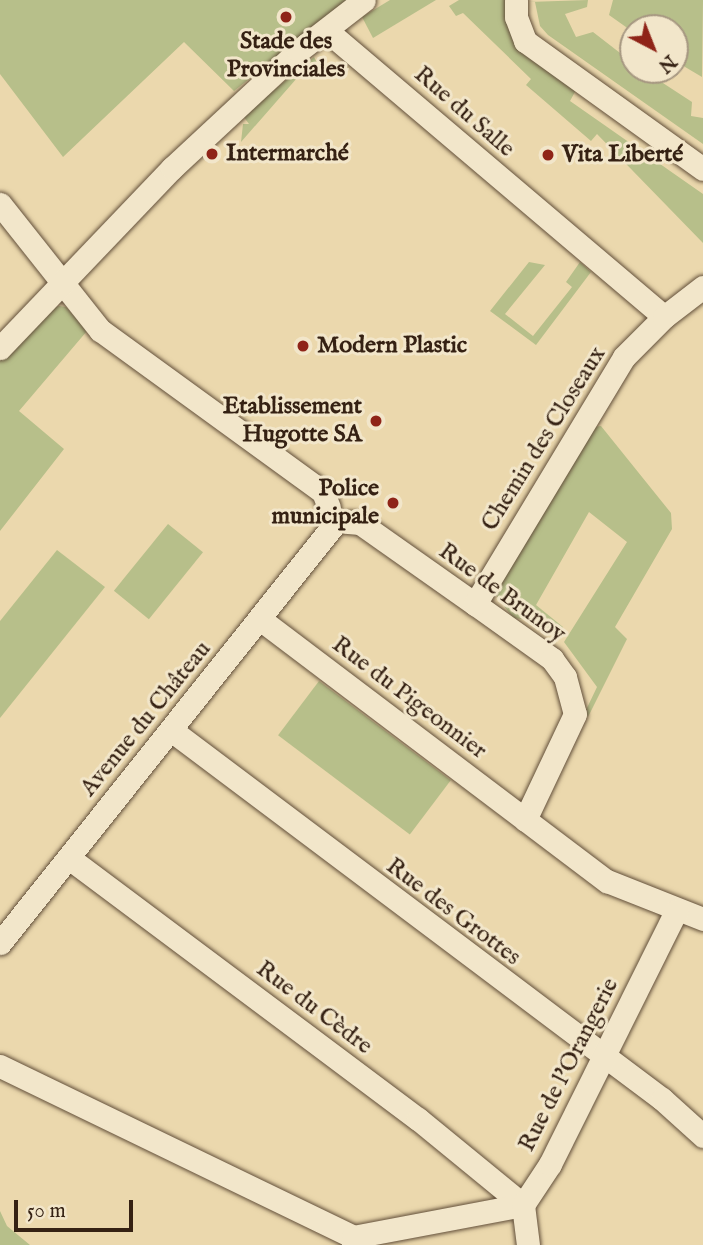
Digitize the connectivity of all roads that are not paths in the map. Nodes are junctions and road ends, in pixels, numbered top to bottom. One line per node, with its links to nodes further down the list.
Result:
1 (364, 0): 3 (street)
2 (516, 0): 4 (street)
3 (326, 30): 6 (street); 8 (street, Rue du Salle)
4 (703, 169)
5 (0, 204): 6 (street, Rue de Brunoy)
6 (61, 283): 9 (street); 10 (street, Rue de Brunoy)
7 (703, 287): 8 (street, Chemin des Closeaux)
8 (664, 317): 11 (street, Chemin des Closeaux)
9 (0, 348)
10 (336, 519): 11 (street, Rue de Brunoy); 12 (street, Avenue du Château)
11 (475, 604): 14 (street, Rue de Brunoy)
12 (260, 619): 13 (street, Avenue du Château); 14 (street, Rue du Pigeonnier)
13 (171, 730): 15 (street, Avenue du Château); 19 (street, Rue des Grottes)
14 (525, 820): 16 (street)
15 (69, 858): 18 (street, Avenue du Château); 22 (street, Rue du Cèdre)
16 (676, 911): 17 (street); 19 (street, Rue de l'Orangerie)
17 (703, 919)
18 (0, 943)
19 (603, 1057): 21 (street, Rue des Grottes); 22 (street, Rue de l'Orangerie)
20 (0, 1066): 23 (street)
21 (703, 1136)
22 (523, 1205): 23 (street); 24 (street)
23 (353, 1241)
24 (528, 1245)

